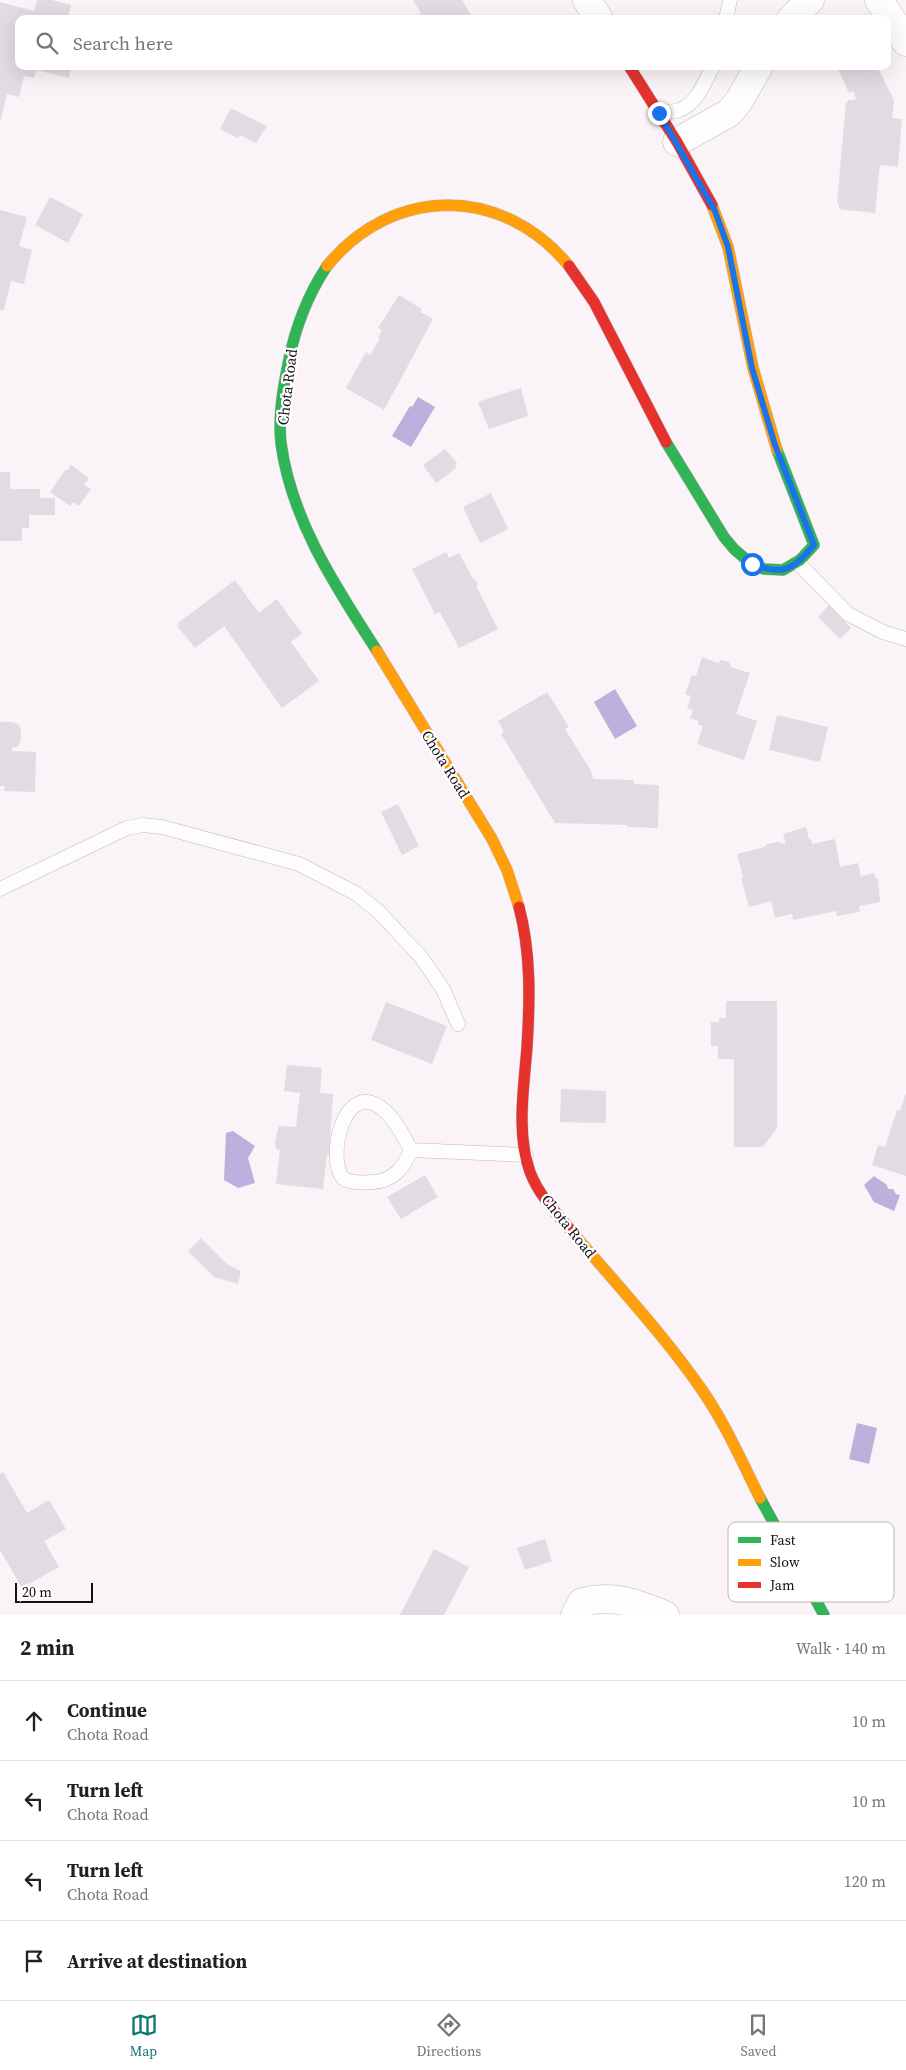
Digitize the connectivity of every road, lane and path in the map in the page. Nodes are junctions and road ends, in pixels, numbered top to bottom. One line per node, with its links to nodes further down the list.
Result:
1 (587, 0): 5 (street)
2 (730, 0): 6 (lane)
3 (810, 0): 7 (street)
4 (879, 0): 8 (street)
5 (596, 15)
6 (727, 15)
7 (795, 15)
8 (889, 15)
9 (891, 19): 10 (street)
10 (906, 42)
11 (632, 70): 14 (street)
12 (711, 70): 14 (lane)
13 (757, 70): 15 (street)
14 (659, 113): 15 (street)
15 (677, 142): 16 (street)
16 (798, 563): 17 (lane); 21 (street, Chota Road)
17 (906, 639)
18 (0, 890): 19 (lane)
19 (458, 1024)
20 (412, 1150): 20 (lane); 21 (lane)
21 (526, 1155): 22 (street, Chota Road)
22 (772, 1522)
23 (817, 1602): 26 (street, Chota Road)
24 (575, 1615): 25 (street)
25 (665, 1615)
26 (824, 1615)

